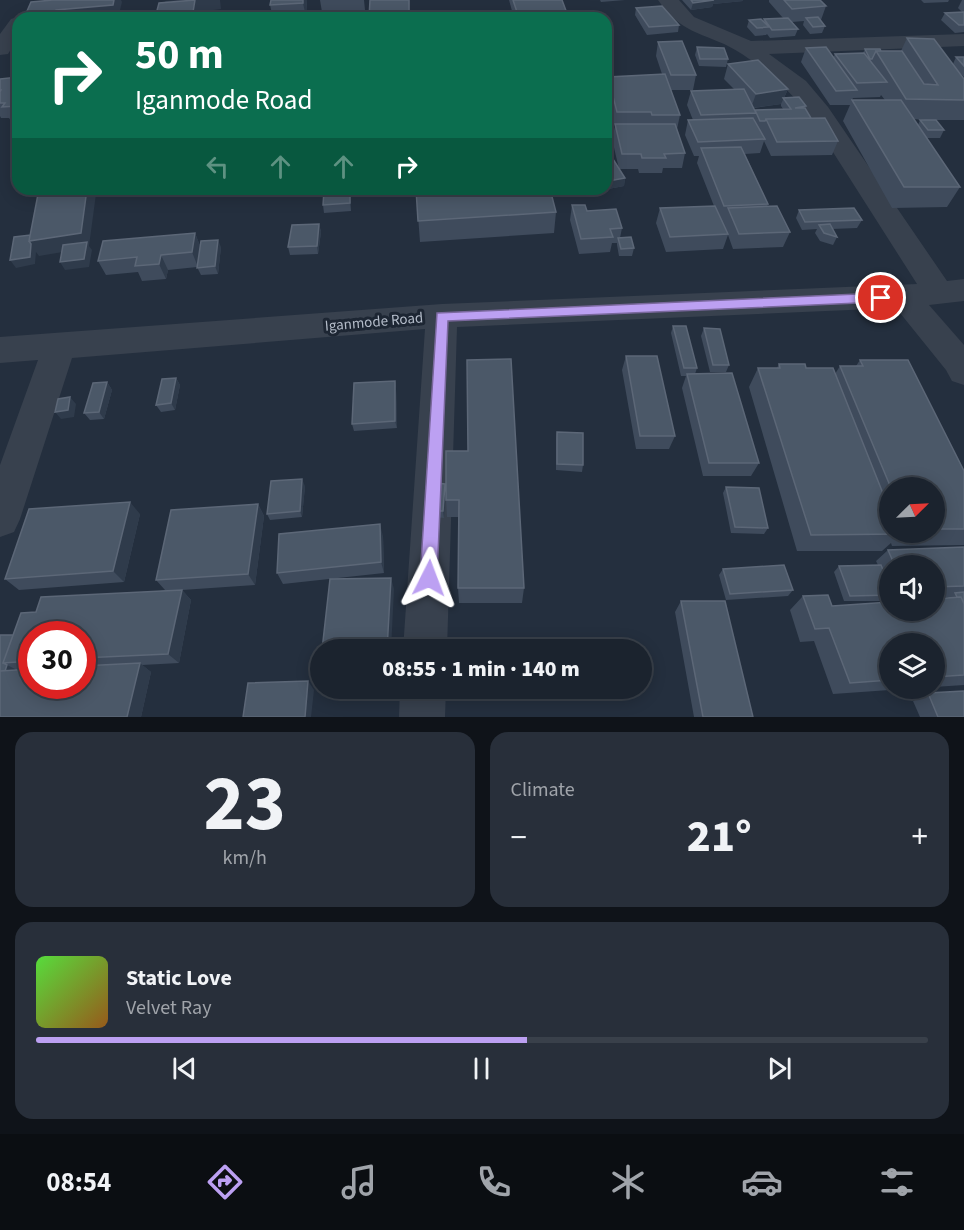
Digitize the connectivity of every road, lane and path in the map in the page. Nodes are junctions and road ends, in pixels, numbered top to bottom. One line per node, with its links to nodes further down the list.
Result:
1 (668, 0): 4 (street)
2 (12, 32): 5 (street)
3 (964, 40): 4 (street)
4 (748, 48): 6 (street)
5 (0, 49)
6 (951, 291): 7 (street, Iganmode Road)
7 (904, 297): 8 (street, Iganmode Road); 11 (street)
8 (442, 316): 9 (street, Iganmode Road); 13 (street)
9 (60, 345): 10 (street, Iganmode Road); 12 (street)
10 (0, 350)
11 (964, 372)
12 (0, 519)
13 (426, 639)
14 (423, 699): 15 (street)
15 (422, 717)

